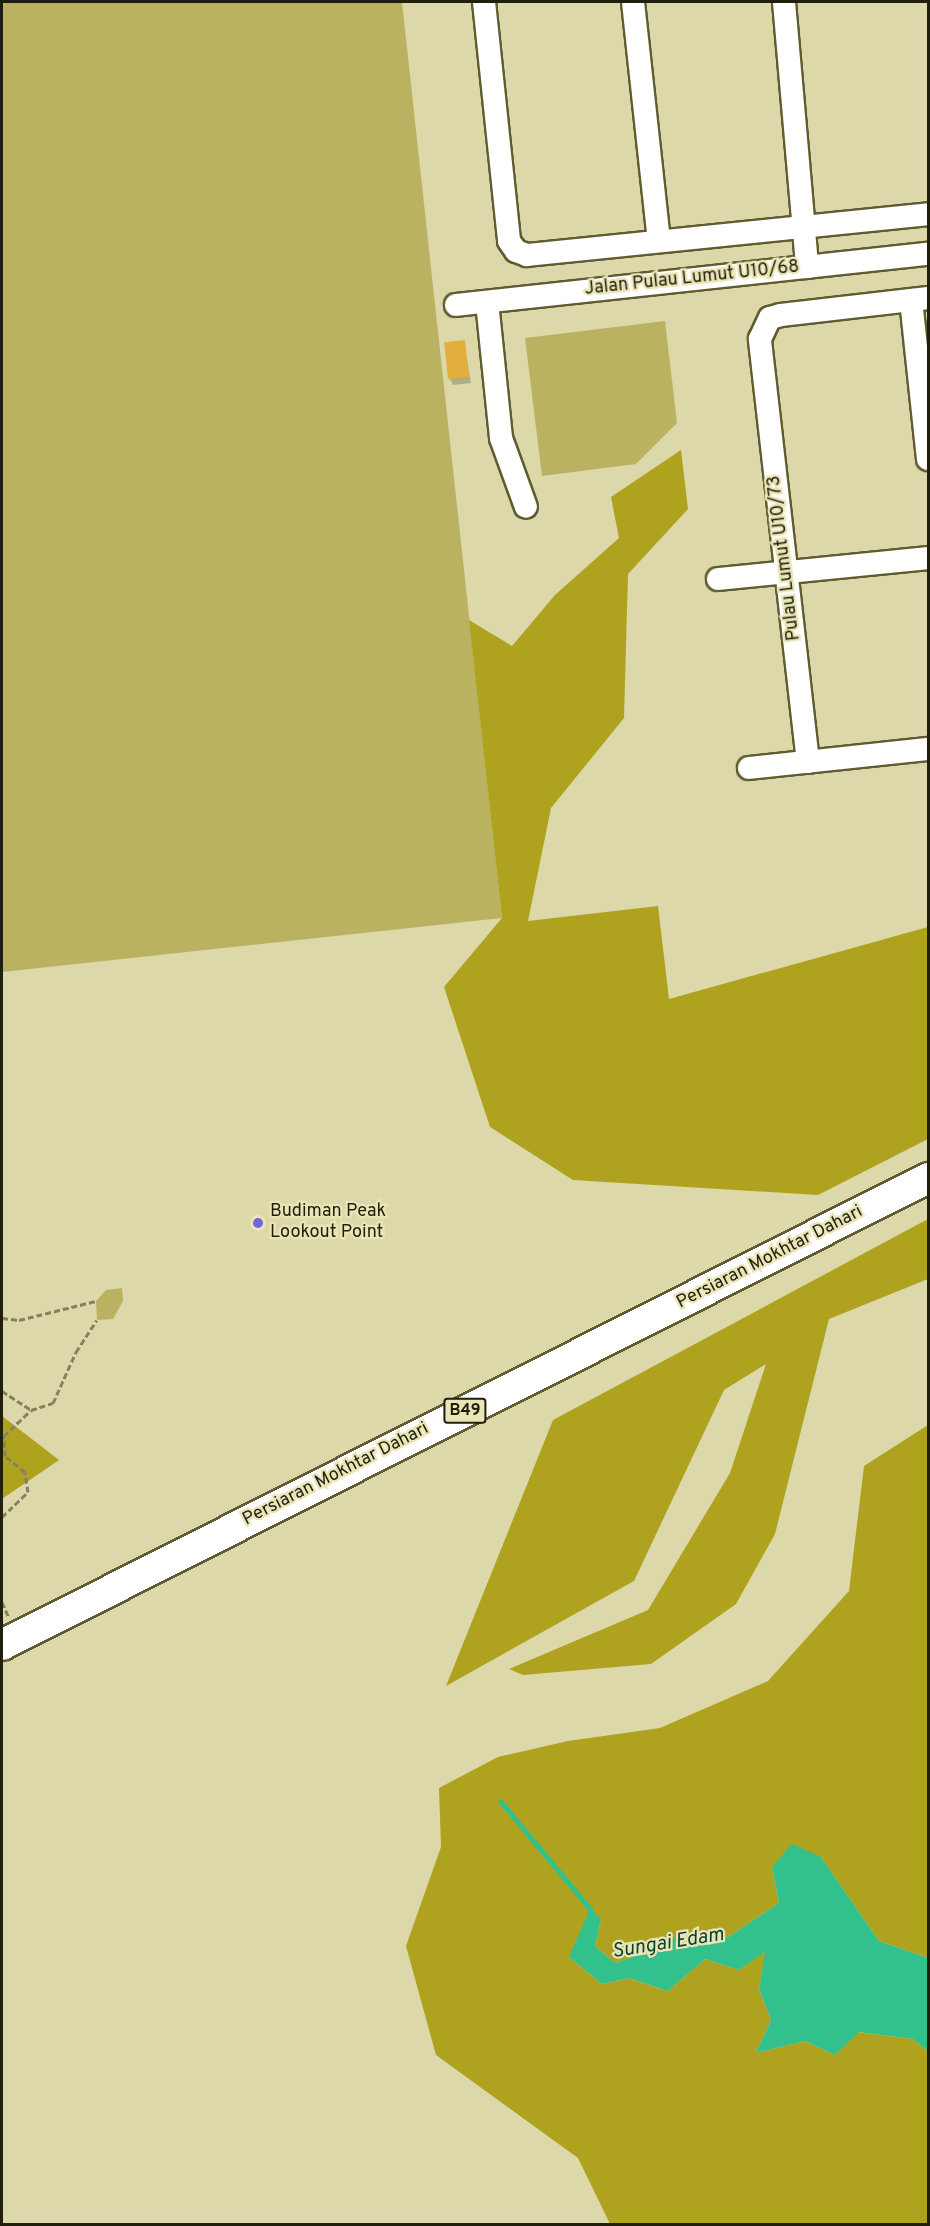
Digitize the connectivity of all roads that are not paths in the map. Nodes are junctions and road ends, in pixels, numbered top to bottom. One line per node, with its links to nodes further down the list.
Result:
1 (484, 2): 6 (street)
2 (633, 2): 6 (street)
3 (784, 2): 5 (street)
4 (928, 214): 5 (street)
5 (803, 227): 6 (street); 8 (street)
6 (659, 241)
7 (928, 254): 8 (street, Jalan Pulau Lumut U10/68)
8 (807, 267): 10 (street, Jalan Pulau Lumut U10/68)
9 (920, 299): 12 (street); 15 (street, Pulau Lumut U10/73)
10 (487, 302): 11 (street, Jalan Pulau Lumut U10/68); 13 (street)
11 (456, 305)
12 (928, 459)
13 (526, 507)
14 (928, 558): 15 (street)
15 (787, 572): 16 (street); 18 (street, Pulau Lumut U10/73)
16 (717, 579)
17 (928, 749): 18 (street)
18 (808, 762): 19 (street)
19 (749, 768)
20 (928, 1178): 21 (main road, Persiaran Mokhtar Dahari / B49)
21 (2, 1645)

